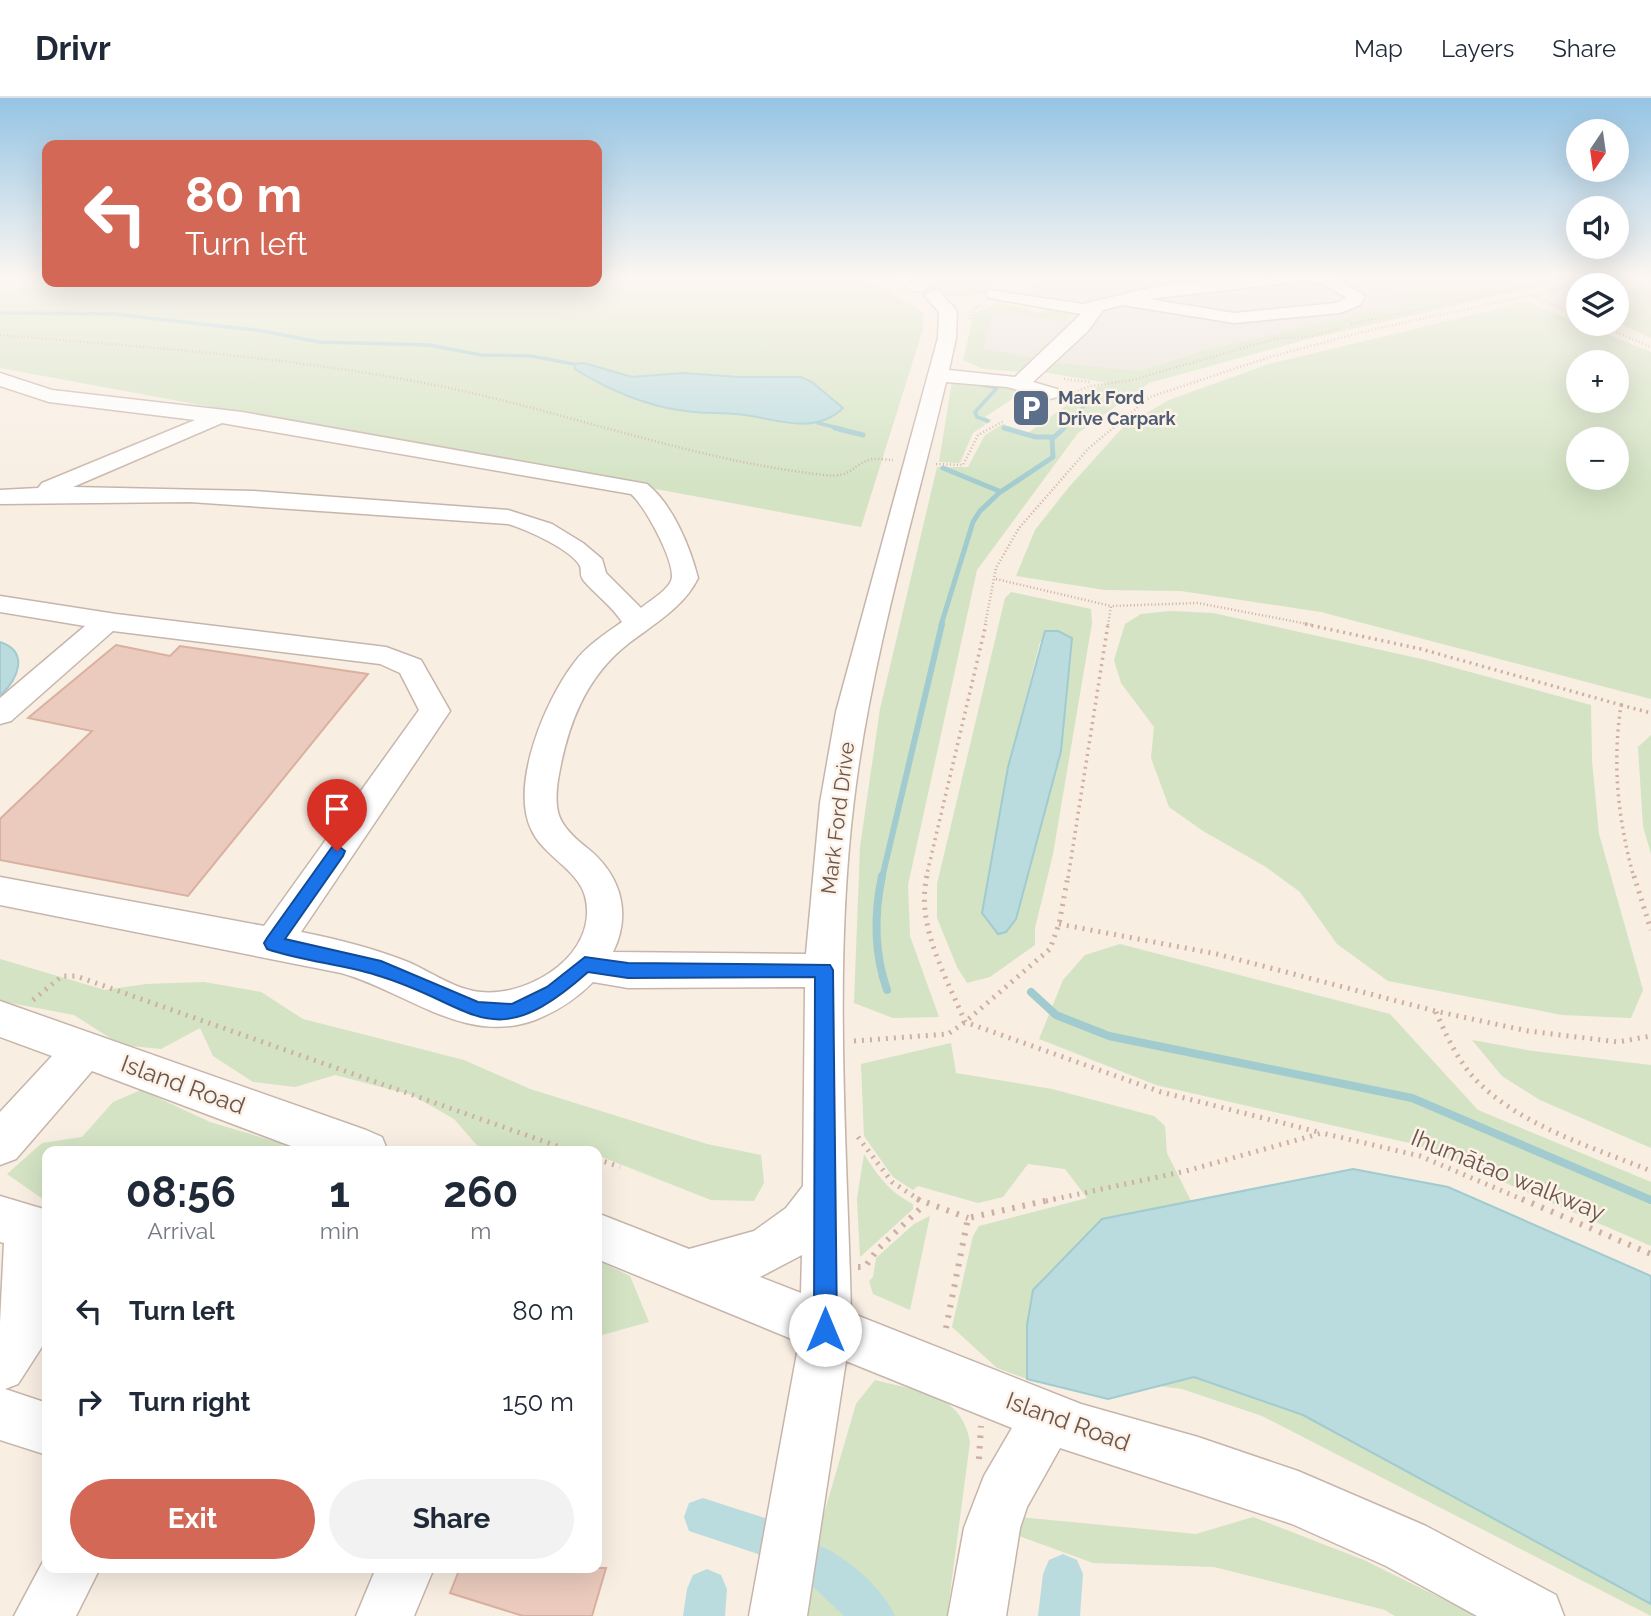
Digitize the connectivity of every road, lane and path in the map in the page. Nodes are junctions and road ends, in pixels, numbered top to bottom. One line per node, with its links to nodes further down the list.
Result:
1 (144, 347): 12 (path)
2 (942, 347): 6 (street, Mark Ford Drive)
3 (1060, 347): 8 (street)
4 (1246, 347): 9 (path)
5 (1308, 347): 16 (path)
6 (937, 375): 8 (street); 29 (street, Mark Ford Drive)
7 (0, 379): 10 (street)
8 (1020, 384): 9 (street)
9 (1050, 393)
10 (227, 416): 14 (street); 20 (street)
11 (1004, 421): 13 (path)
12 (891, 460)
13 (931, 464)
14 (34, 495): 15 (street); 20 (street)
15 (0, 497)
16 (995, 579): 17 (path); 32 (path)
17 (1111, 606): 21 (path); 25 (path)
18 (6, 618): 19 (street)
19 (108, 621): 23 (street); 27 (street)
20 (636, 624): 28 (street)
21 (1622, 705): 22 (path); 26 (path)
22 (1651, 713)
23 (0, 714)
24 (0, 891): 27 (street)
25 (1059, 924): 31 (path); 32 (path)
26 (1651, 930)
27 (273, 943): 28 (street)
28 (585, 964): 29 (street)
29 (824, 970): 34 (street, Mark Ford Drive)
30 (15, 1011): 35 (street, Island Road); 40 (path)
31 (1435, 1011): 33 (path); 43 (path)
32 (965, 1023): 34 (path); 37 (path)
33 (1651, 1036)
34 (824, 1044): 36 (street, Mark Ford Drive)
35 (85, 1049): 38 (street); 39 (street, Island Road)
36 (824, 1086): 44 (street, Mark Ford Drive); 45 (path)
37 (1322, 1133): 46 (path, Ihumātao walkway); 49 (path, Ihumātao walkway)
38 (0, 1144)
39 (350, 1146)
40 (557, 1146)
41 (602, 1161): 42 (path)
42 (620, 1167)
43 (1651, 1171)
44 (825, 1189): 51 (street); 53 (street, Mark Ford Drive)
45 (925, 1204): 46 (path); 50 (path)
46 (968, 1218): 52 (path)
47 (25, 1227): 54 (street)
48 (602, 1238): 51 (street, Island Road)
49 (1651, 1254)
50 (858, 1267)
51 (692, 1272): 53 (street, Island Road)
52 (946, 1328)
53 (825, 1330): 56 (street, Island Road); 62 (street, Mark Ford Drive)
54 (0, 1366)
55 (0, 1414): 57 (street)
56 (1048, 1417): 63 (street); 64 (street, Island Road)
57 (42, 1427)
58 (68, 1573): 60 (street)
59 (403, 1573): 61 (street)
60 (43, 1616)
61 (385, 1616)
62 (778, 1616)
63 (977, 1616)
64 (1535, 1616)

